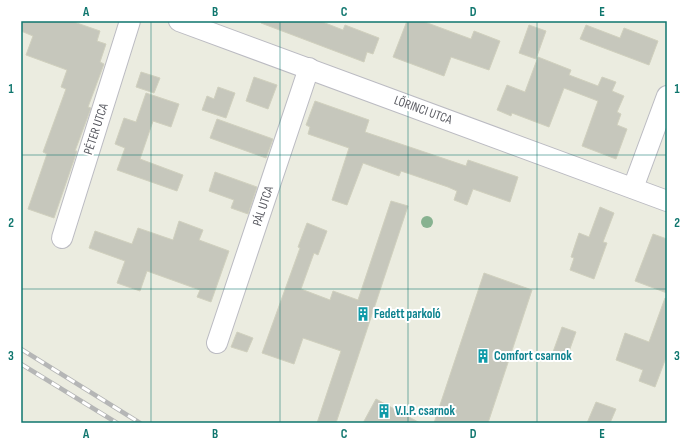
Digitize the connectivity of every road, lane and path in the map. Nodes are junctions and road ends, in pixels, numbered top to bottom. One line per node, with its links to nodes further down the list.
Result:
1 (130, 21): 7 (street, PÉTER UTCA)
2 (179, 21): 3 (street, LŐRINCI UTCA)
3 (309, 68): 5 (street, LŐRINCI UTCA); 8 (street, PÁL UTCA)
4 (667, 96): 5 (street)
5 (632, 188): 6 (street, LŐRINCI UTCA)
6 (667, 201)
7 (62, 238)
8 (217, 343)

